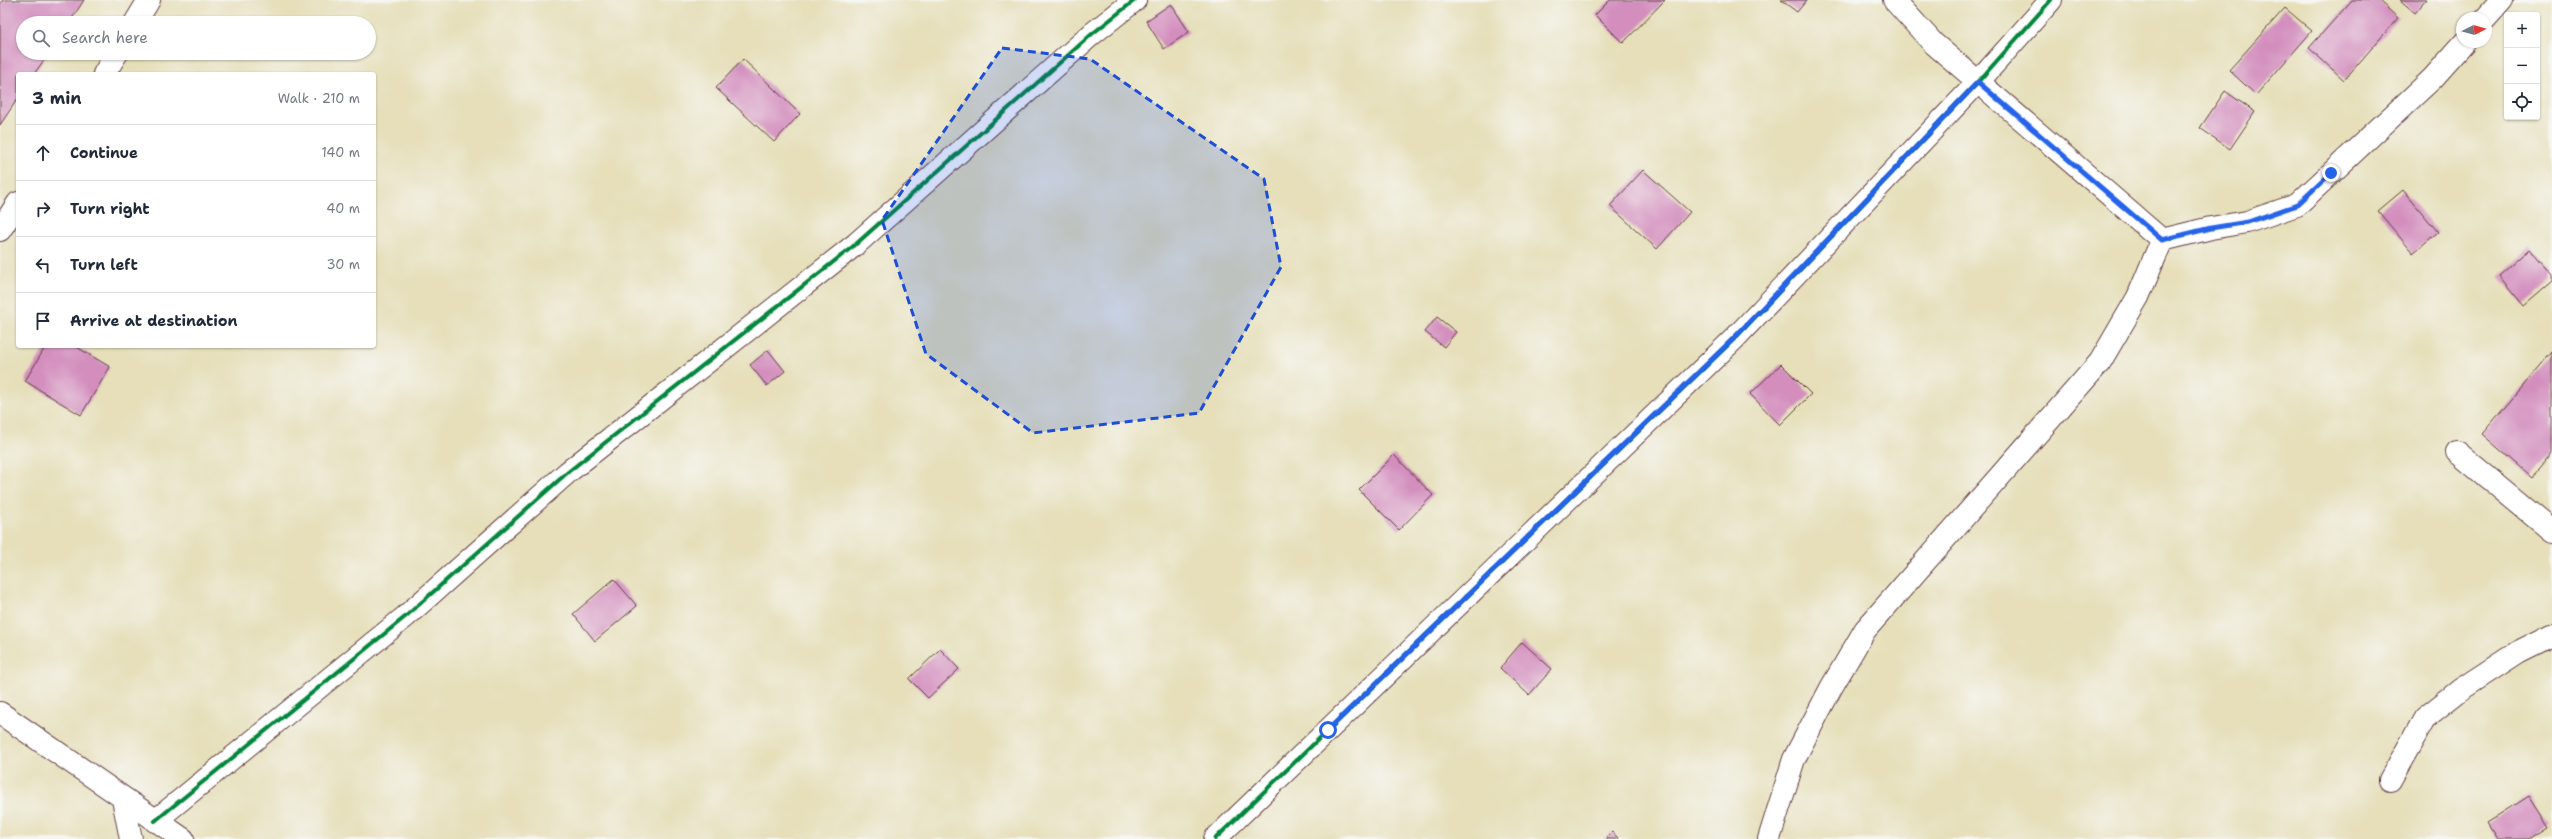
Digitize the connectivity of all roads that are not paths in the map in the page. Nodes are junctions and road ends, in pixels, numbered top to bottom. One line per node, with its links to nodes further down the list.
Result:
1 (150, 0): 7 (street)
2 (1135, 0): 21 (street)
3 (1894, 0): 11 (street)
4 (2051, 0): 11 (street)
5 (2502, 0): 6 (street)
6 (2491, 12)
7 (140, 16)
8 (2460, 48): 14 (street)
9 (113, 60): 10 (street)
10 (105, 72)
11 (1978, 82): 14 (street); 24 (street)
12 (16, 207): 13 (street)
13 (0, 230)
14 (2162, 240): 25 (street)
15 (2457, 452): 16 (street)
16 (2552, 531)
17 (2552, 635): 19 (street)
18 (0, 713): 20 (street)
19 (2390, 780)
20 (123, 799): 21 (street); 22 (street)
21 (155, 821): 23 (street)
22 (131, 839)
23 (183, 839)
24 (1215, 839)
25 (1769, 839)

